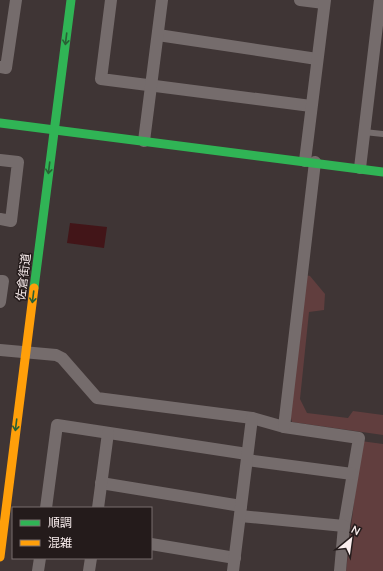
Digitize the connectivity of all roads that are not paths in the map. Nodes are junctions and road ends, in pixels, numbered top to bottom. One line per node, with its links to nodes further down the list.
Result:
1 (16, 0): 11 (street)
2 (71, 0): 16 (main road, 佐倉街道, one-way to 16)
3 (110, 0): 13 (street)
4 (162, 0): 9 (street)
5 (300, 0): 7 (street)
6 (380, 0): 8 (street)
7 (325, 2): 10 (street)
8 (381, 18): 12 (street)
9 (158, 34): 10 (street); 13 (street)
10 (317, 59): 14 (street)
11 (0, 67)
12 (377, 76): 17 (street)
13 (151, 86): 14 (street); 19 (street)
14 (311, 106): 21 (street)
15 (0, 123): 16 (main road)
16 (54, 130): 19 (main road); 41 (main road, 佐倉街道, one-way to 41)
17 (364, 132): 18 (lane); 22 (street)
18 (383, 134)
19 (144, 141): 21 (main road)
20 (0, 160): 24 (street)
21 (310, 162): 22 (main road); 31 (street)
22 (360, 168): 23 (main road)
23 (383, 172)
24 (0, 219)
25 (0, 281): 26 (street)
26 (0, 302)
27 (15, 338): 29 (main road)
28 (0, 350): 30 (street)
29 (12, 361)
30 (252, 418): 31 (street); 33 (street)
31 (284, 427): 34 (street)
32 (108, 433): 33 (street); 35 (street); 36 (street)
33 (247, 457): 34 (street); 38 (street)
34 (352, 474): 39 (street)
35 (101, 483): 37 (street); 38 (street)
36 (46, 507)
37 (98, 507)
38 (241, 511): 39 (street); 42 (street)
39 (344, 526): 48 (street)
40 (152, 544): 42 (street)
41 (0, 557)
42 (235, 558): 47 (street)
43 (40, 559): 45 (street)
44 (91, 559): 46 (street)
45 (38, 571)
46 (89, 571)
47 (233, 571)
48 (340, 571)

